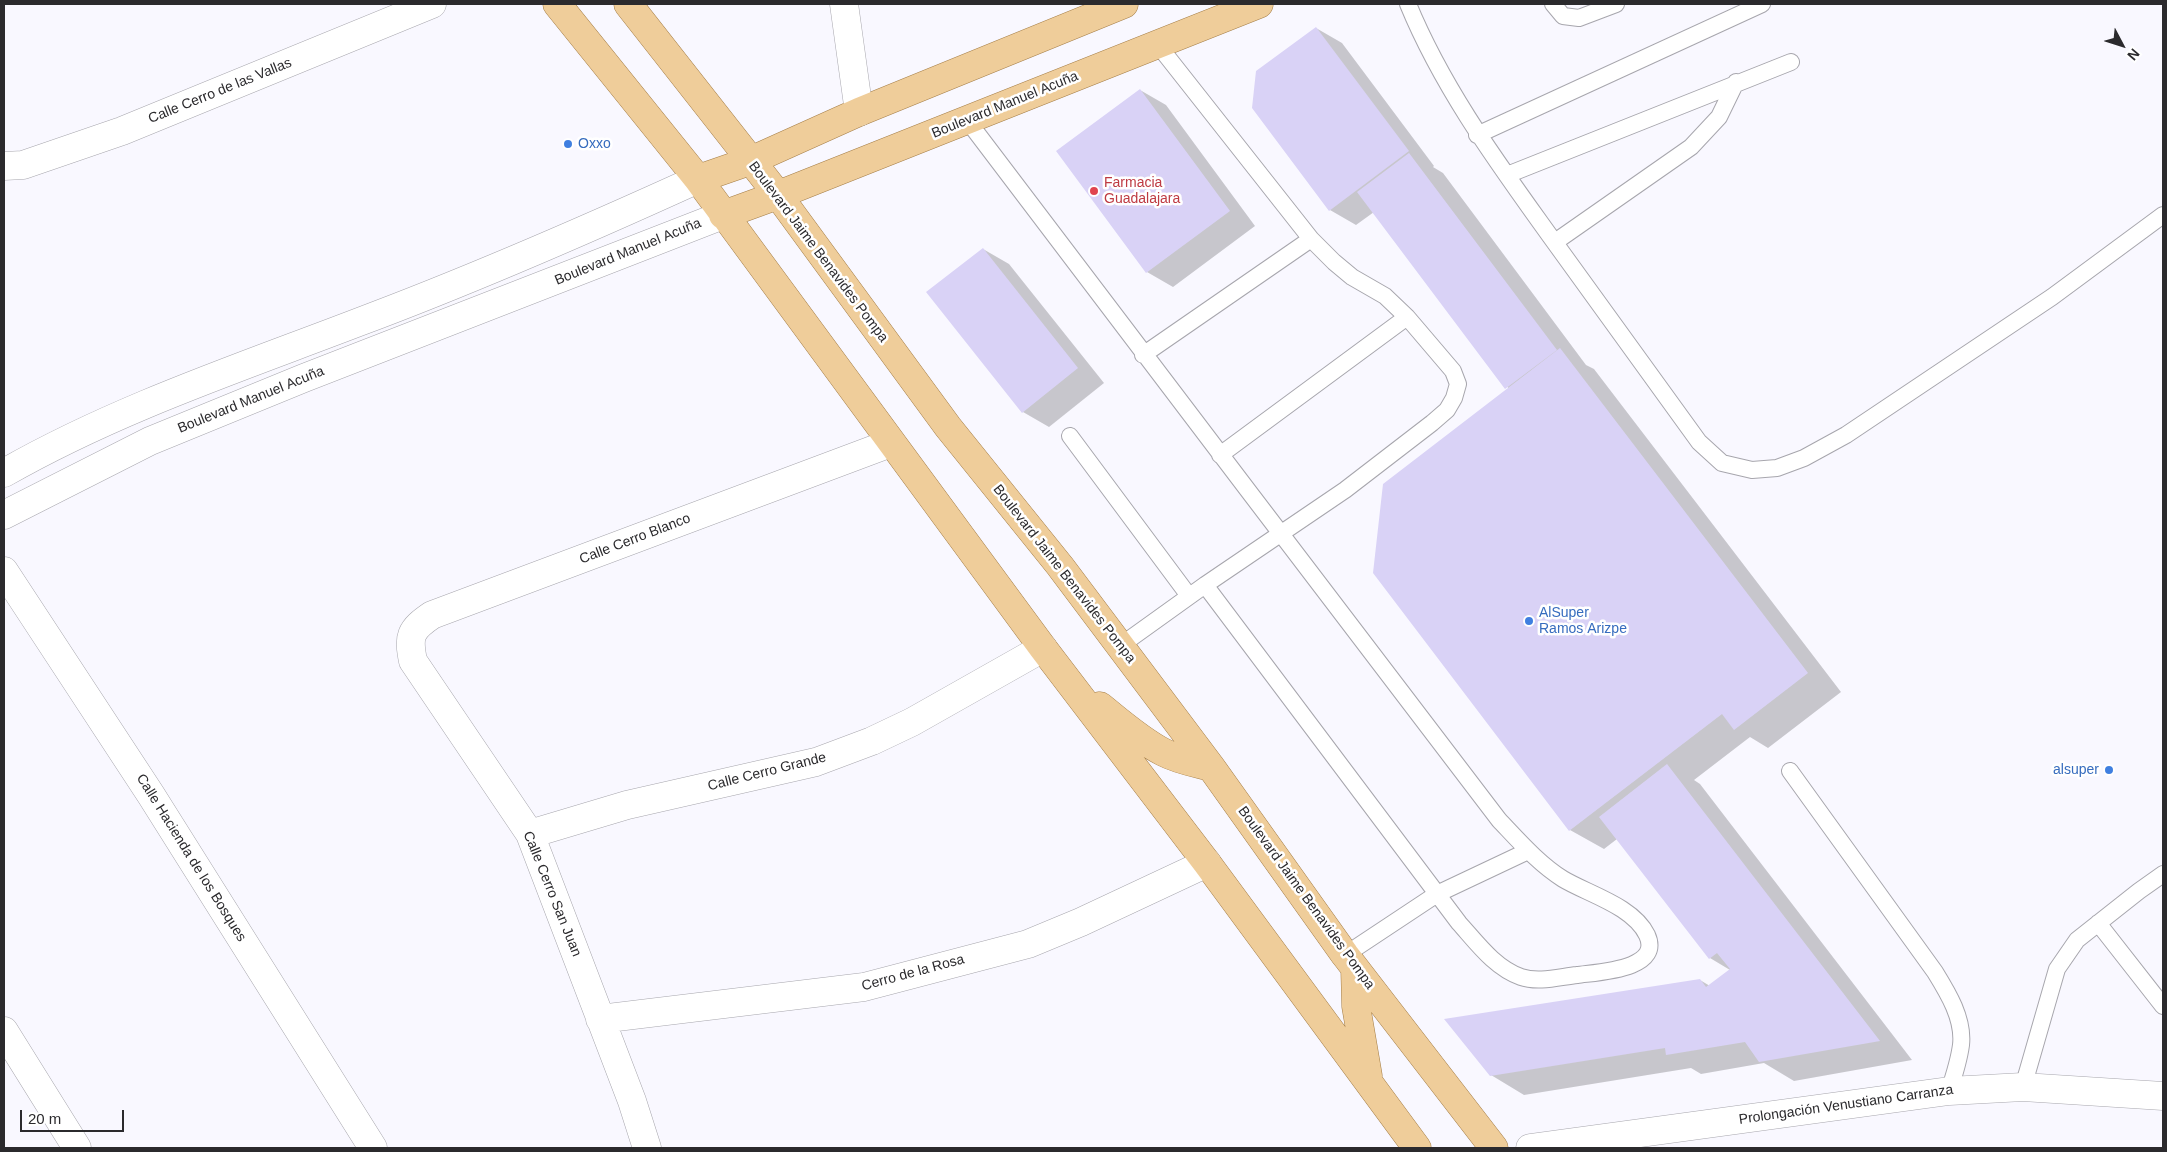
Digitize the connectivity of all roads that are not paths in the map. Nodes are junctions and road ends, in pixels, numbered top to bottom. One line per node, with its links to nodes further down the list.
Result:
1 (432, 4): 18 (street, Calle Cerro de las Vallas)
2 (557, 4): 20 (main road)
3 (628, 4): 17 (main road, Boulevard Jaime Benavides Pompa)
4 (844, 4): 14 (street)
5 (1124, 4): 14 (main road)
6 (1259, 4): 11 (main road, Boulevard Manuel Acuña)
7 (1408, 4): 16 (lane)
8 (1553, 4): 9 (lane)
9 (1616, 4)
10 (1762, 4): 16 (lane)
11 (1158, 45): 15 (main road, Boulevard Manuel Acuña); 24 (lane)
12 (1791, 62): 13 (lane)
13 (1736, 82): 19 (lane); 25 (lane)
14 (859, 112): 17 (main road)
15 (967, 120): 21 (main road, Boulevard Manuel Acuña); 27 (lane)
16 (1477, 135): 19 (lane)
17 (750, 161): 20 (main road); 21 (main road, Boulevard Jaime Benavides Pompa)
18 (4, 166)
19 (1507, 175): 25 (lane)
20 (698, 179): 22 (main road); 31 (street)
21 (778, 195): 22 (main road, Boulevard Manuel Acuña); 37 (main road, Boulevard Jaime Benavides Pompa)
22 (723, 214): 29 (main road); 32 (street, Boulevard Manuel Acuña)
23 (2163, 214): 25 (lane)
24 (1311, 239): 26 (lane); 27 (lane)
25 (1555, 242)
26 (1407, 317): 30 (lane); 33 (lane)
27 (1143, 355): 30 (lane)
28 (1070, 436): 36 (lane)
29 (891, 442): 38 (main road); 39 (street, Calle Cerro Blanco)
30 (1220, 455): 33 (lane)
31 (4, 473)
32 (4, 515)
33 (1282, 532): 35 (lane); 44 (lane)
34 (4, 571): 58 (street, Calle Hacienda de los Bosques)
35 (1205, 585): 36 (lane); 47 (lane)
36 (1189, 596): 37 (lane)
37 (1120, 646): 41 (main road, Boulevard Jaime Benavides Pompa)
38 (1044, 648): 40 (main road); 43 (street, Calle Cerro Grande)
39 (413, 661): 43 (street, Calle Cerro San Juan)
40 (1073, 686): 41 (main road); 45 (main road)
41 (1211, 767): 49 (main road, Boulevard Jaime Benavides Pompa)
42 (1790, 772): 55 (lane)
43 (530, 834): 51 (street, Calle Cerro San Juan)
44 (1528, 851): 47 (lane); 47 (lane)
45 (1207, 863): 51 (street, Cerro de la Rosa); 53 (main road)
46 (2163, 874): 48 (lane)
47 (1437, 894): 49 (lane)
48 (2098, 923): 50 (lane); 54 (lane)
49 (1350, 962): 53 (main road); 61 (main road, Boulevard Jaime Benavides Pompa)
50 (2163, 1006)
51 (600, 1019): 59 (street, Calle Cerro San Juan)
52 (4, 1031): 57 (street)
53 (1369, 1083): 60 (main road)
54 (2023, 1087): 55 (street, Prolongación Venustiano Carranza); 56 (street, Prolongación Venustiano Carranza)
55 (1949, 1091): 62 (street, Prolongación Venustiano Carranza)
56 (2163, 1096)
57 (77, 1148)
58 (373, 1148)
59 (647, 1148)
60 (1417, 1148)
61 (1494, 1148)
62 (1530, 1148)

